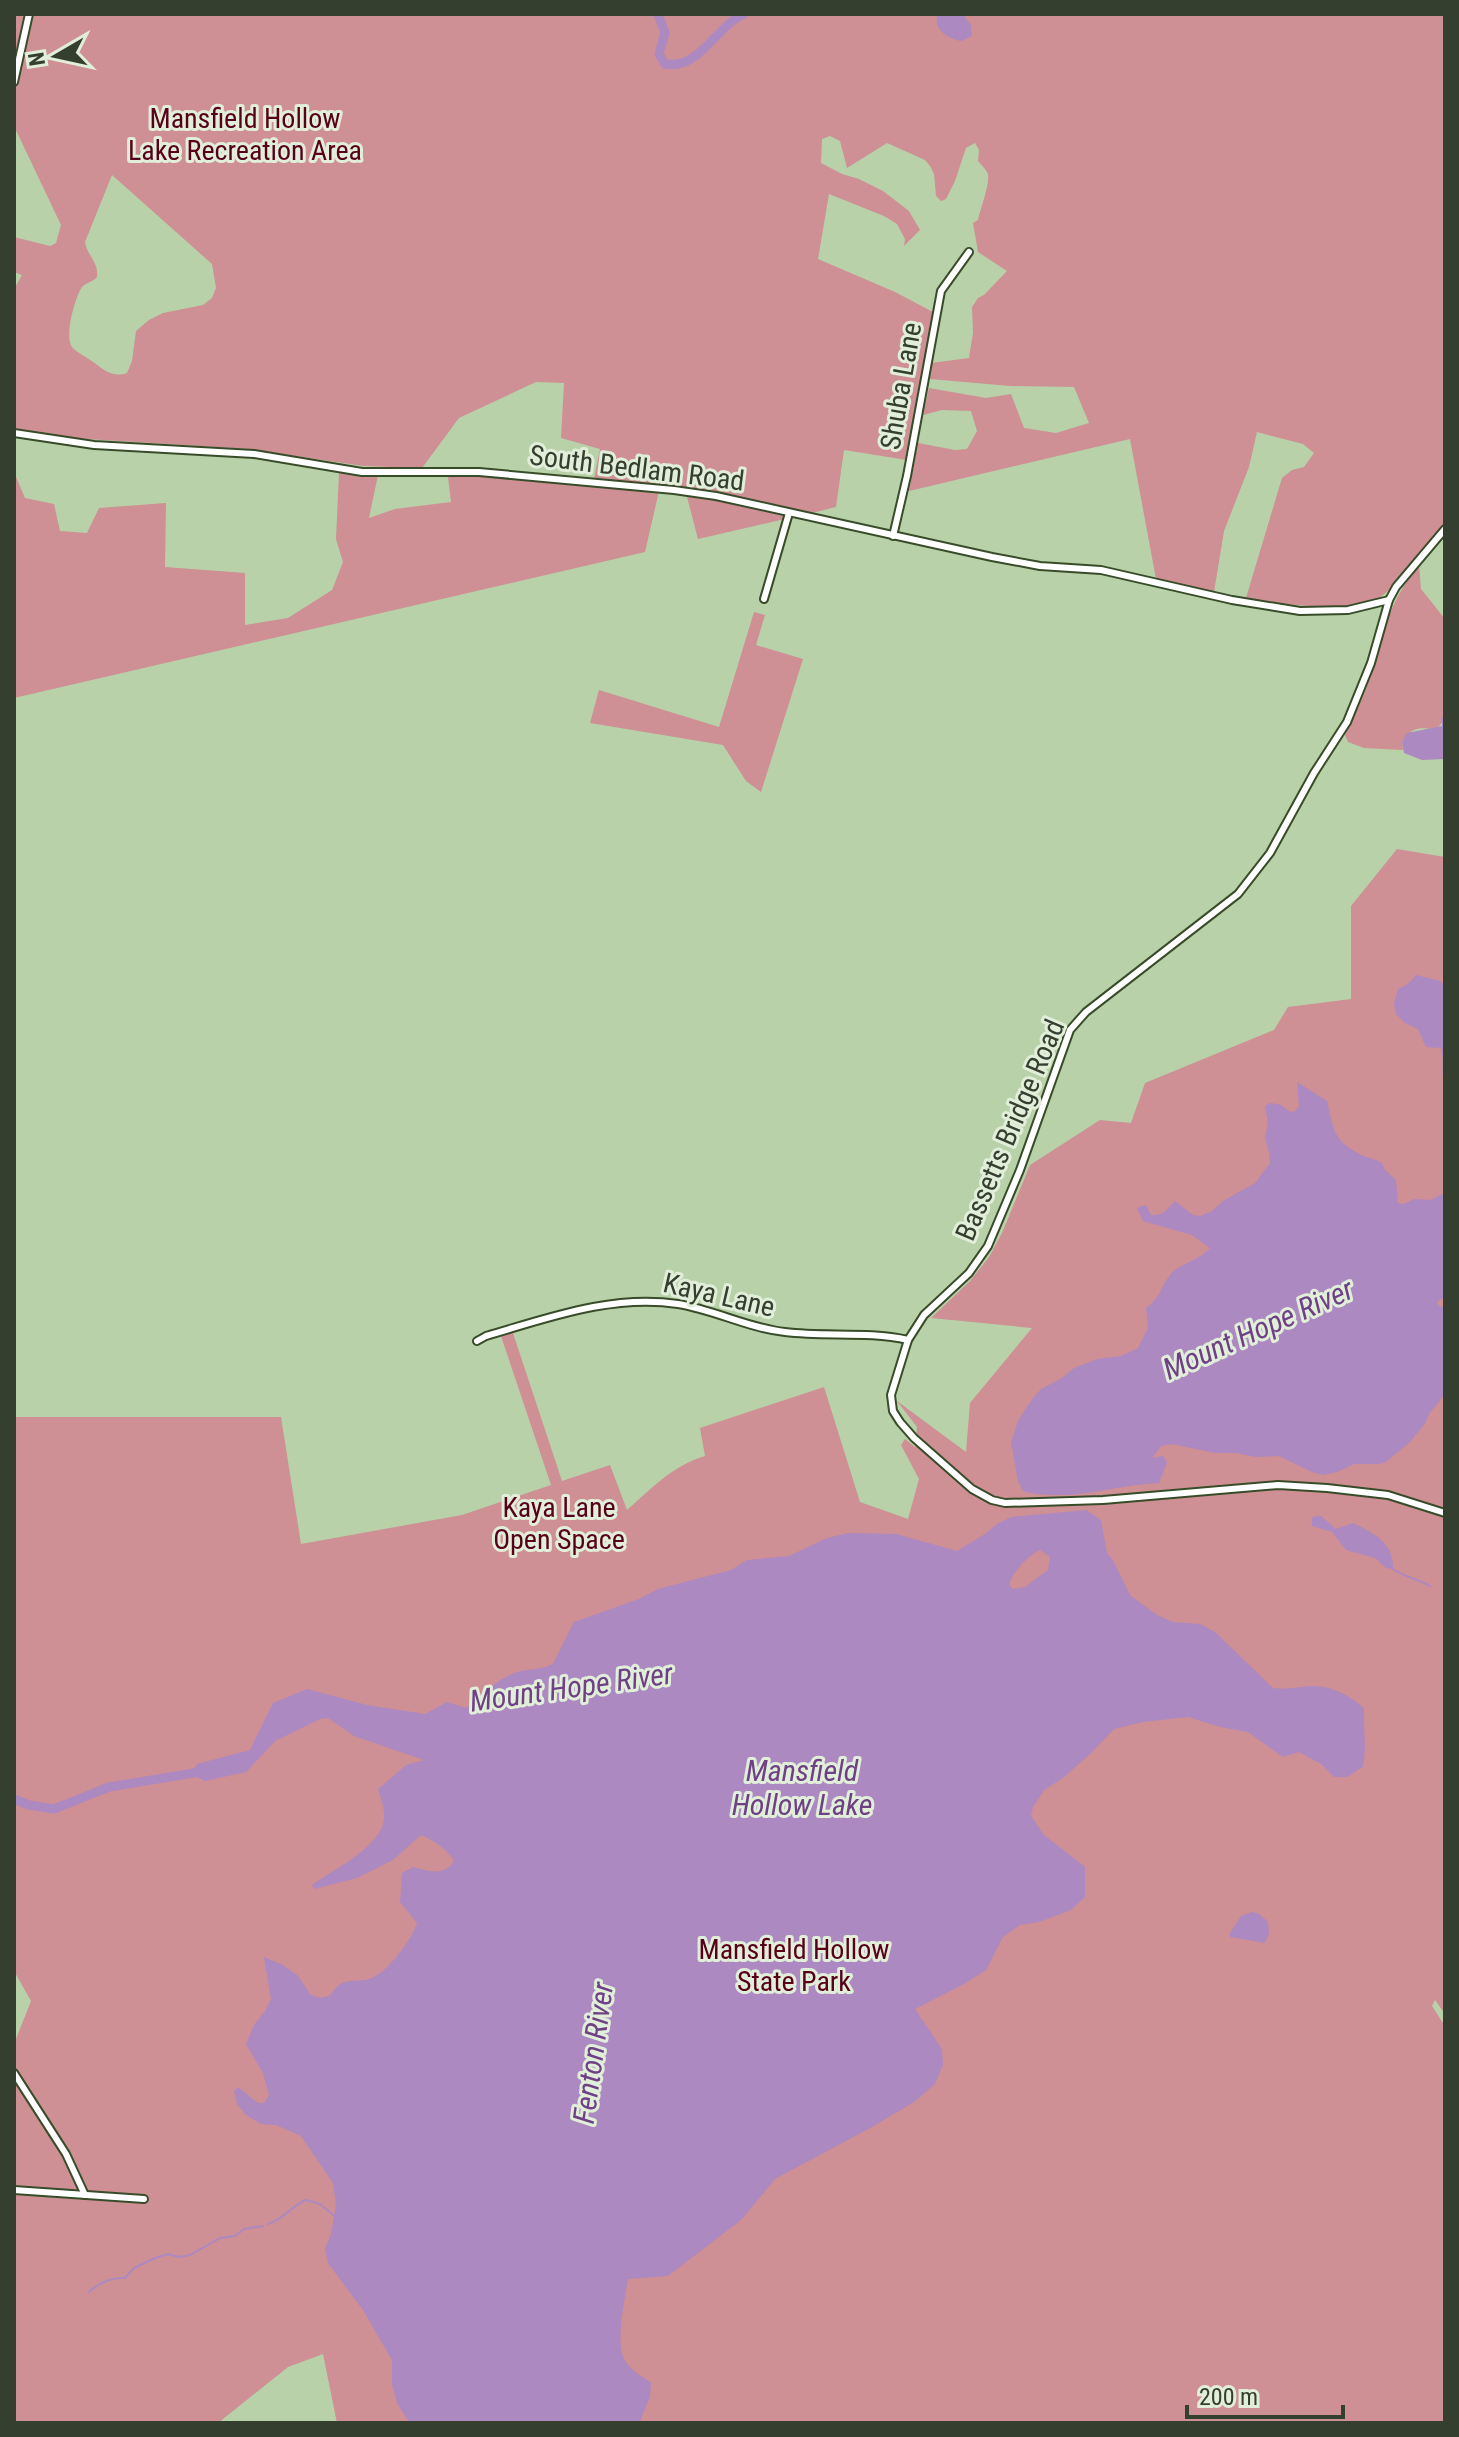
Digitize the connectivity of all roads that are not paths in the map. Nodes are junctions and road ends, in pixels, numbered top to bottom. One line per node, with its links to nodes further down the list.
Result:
1 (29, 14): 2 (street)
2 (14, 82)
3 (969, 252): 7 (street, Shuba Lane)
4 (14, 433): 5 (street, South Bedlam Road)
5 (789, 513): 7 (street, South Bedlam Road); 8 (street)
6 (1445, 529): 9 (street, Bassetts Bridge Road)
7 (893, 536): 9 (street, South Bedlam Road)
8 (764, 599)
9 (1389, 600): 10 (street, Bassetts Bridge Road)
10 (908, 1340): 11 (street, Kaya Lane); 12 (street, Bassetts Bridge Road)
11 (477, 1341)
12 (1445, 1513)
13 (14, 2073): 15 (street)
14 (14, 2190): 15 (street)
15 (85, 2195): 16 (street)
16 (144, 2199)

